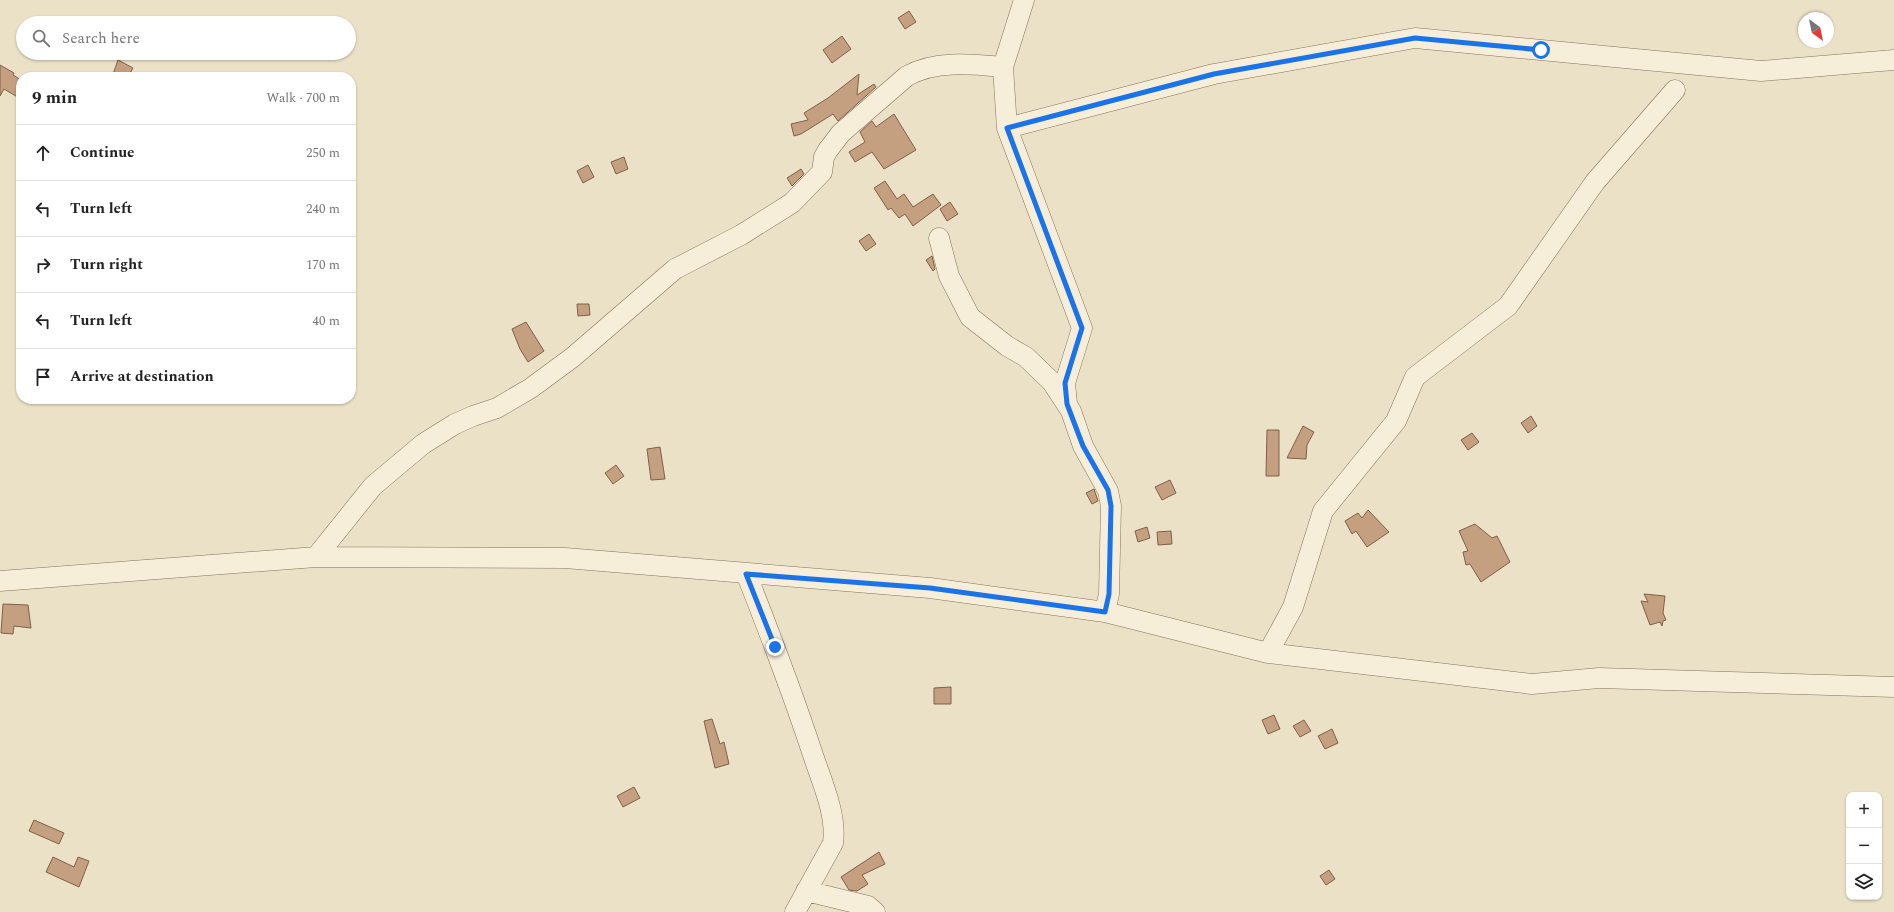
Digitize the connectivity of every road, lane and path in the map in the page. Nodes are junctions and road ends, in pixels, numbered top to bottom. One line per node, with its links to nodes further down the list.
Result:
1 (1024, 0): 3 (street)
2 (1894, 60): 5 (street)
3 (1003, 67): 5 (street); 8 (street)
4 (1675, 90): 12 (street)
5 (1007, 128): 7 (street)
6 (939, 238): 7 (street)
7 (1067, 404): 11 (street)
8 (316, 557): 9 (street); 10 (street)
9 (746, 574): 11 (street); 14 (street)
10 (0, 581)
11 (1105, 612): 12 (street)
12 (1268, 653): 13 (street)
13 (1894, 687)
14 (806, 890): 15 (street); 16 (street)
15 (795, 912)
16 (875, 912)

